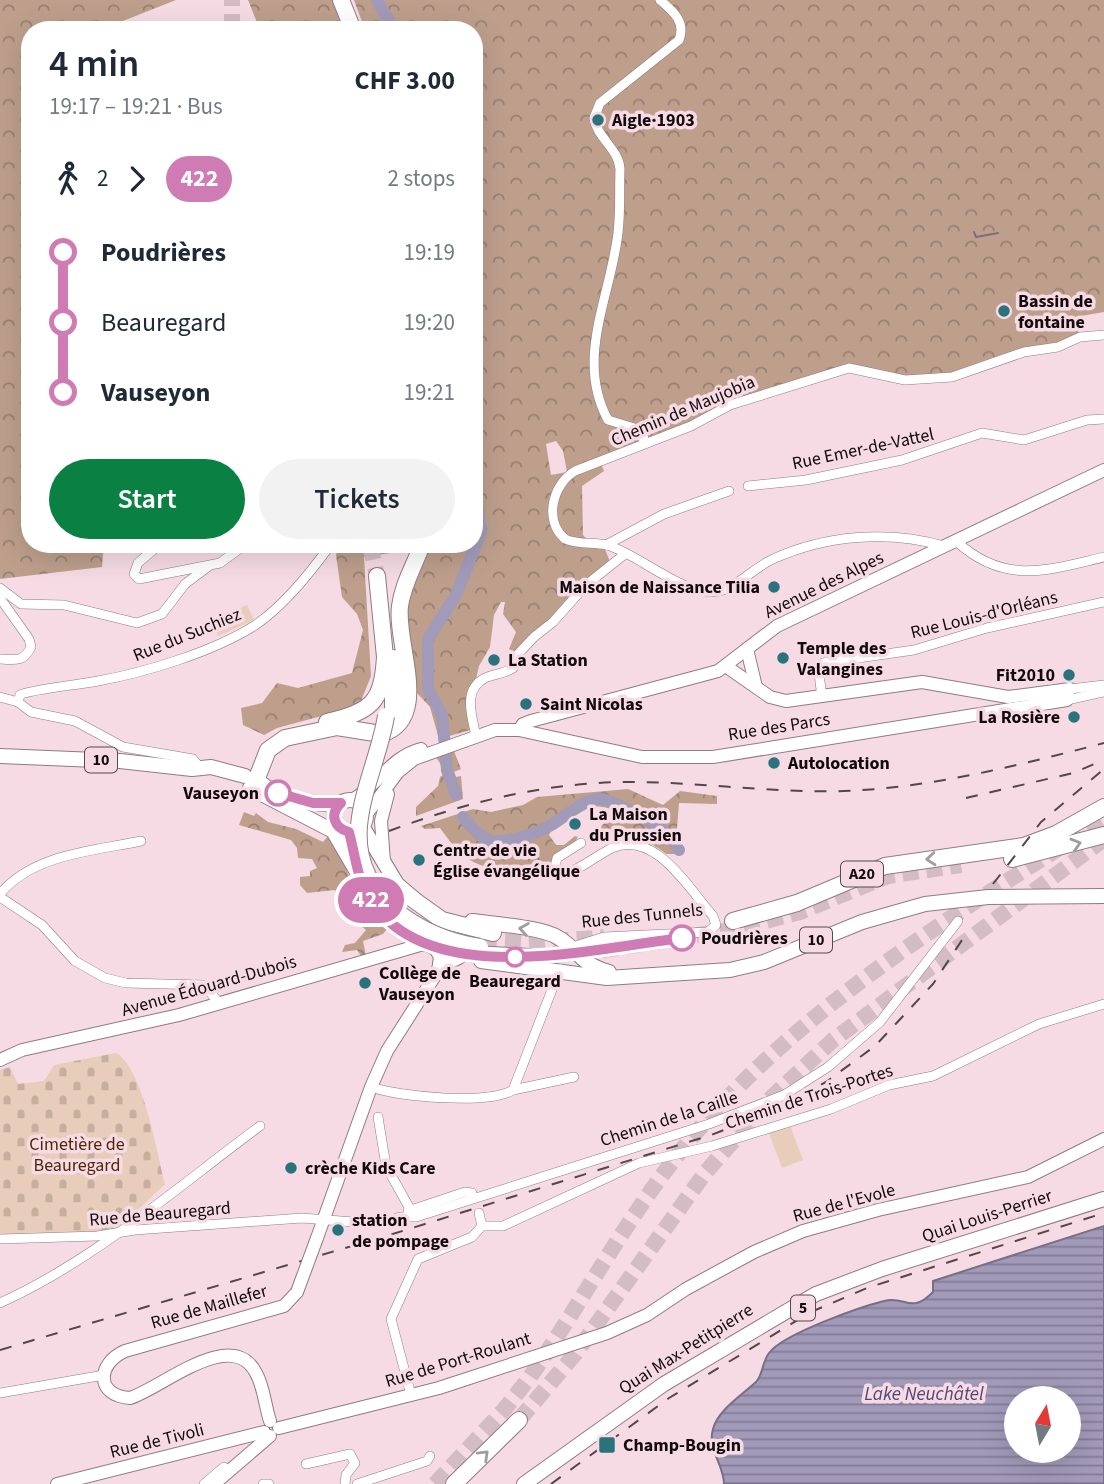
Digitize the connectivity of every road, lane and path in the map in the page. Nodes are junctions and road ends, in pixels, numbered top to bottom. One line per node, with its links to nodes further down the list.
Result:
1 (341, 0): 3 (highway)
2 (660, 0): 6 (street)
3 (349, 21)
4 (1104, 335): 6 (street, Chemin de Maujobia)
5 (1104, 419): 8 (street, Rue Emer-de-Vattel)
6 (643, 444): 11 (street, Chemin de Maujobia)
7 (1104, 470): 10 (street, Avenue des Alpes)
8 (748, 486)
9 (729, 491): 11 (street)
10 (951, 544): 17 (street, Chemin de Maujobia); 18 (street); 24 (street, Avenue des Alpes)
11 (606, 545): 17 (street, Chemin de Maujobia)
12 (150, 553): 19 (street)
13 (234, 553): 19 (street)
14 (324, 553): 34 (street, Rue du Suchiez)
15 (410, 553): 35 (highway)
16 (418, 553): 42 (highway)
17 (625, 554): 37 (street)
18 (1104, 557)
19 (209, 566): 21 (street)
20 (376, 576): 25 (highway)
21 (0, 588)
22 (0, 598): 26 (street)
23 (1104, 602): 33 (street, Rue Louis-d'Orléans)
24 (747, 649): 27 (street, Avenue des Alpes); 29 (street)
25 (384, 657): 35 (highway); 42 (highway)
26 (0, 659)
27 (727, 667): 29 (street); 36 (street, Avenue des Alpes)
28 (1104, 685): 31 (street)
29 (756, 687): 33 (street)
30 (1104, 692): 31 (street, Rue des Parcs)
31 (1071, 695): 33 (street); 36 (street, Rue des Parcs)
32 (0, 697): 34 (street)
33 (822, 697)
34 (18, 702): 40 (street)
35 (389, 716): 55 (highway)
36 (519, 730): 37 (street, Rue des Parcs)
37 (476, 736): 38 (street, Rue des Parcs)
38 (437, 748): 41 (street, Rue des Parcs); 43 (street, Rue des Parcs)
39 (0, 756): 40 (main road, 10)
40 (201, 769): 42 (main road, 10)
41 (394, 777): 47 (street, Rue des Parcs); 51 (street)
42 (250, 780): 43 (main road, 10); 45 (main road, 10)
43 (346, 801): 46 (main road); 47 (main road)
44 (1104, 805): 57 (highway, A20, one-way to 57)
45 (293, 810): 46 (main road, 10); 53 (main road, 10)
46 (334, 821): 47 (main road)
47 (359, 824): 51 (main road, 10); 53 (main road, 10)
48 (1104, 835): 52 (highway, one-way to 48)
49 (141, 841): 54 (street)
50 (581, 843): 57 (street)
51 (384, 862): 53 (main road); 55 (main road, 10)
52 (961, 865)
53 (357, 874): 59 (main road, 10)
54 (0, 895): 70 (street)
55 (407, 895): 62 (main road, Rue des Tunnels / 10, one-way to 55)
56 (1104, 896): 69 (main road, 10)
57 (724, 921): 60 (street, Rue des Tunnels)
58 (958, 921): 84 (street, Chemin de la Caille)
59 (403, 930): 61 (main road, 10); 63 (street)
60 (591, 939): 62 (street, Rue des Tunnels); 66 (street)
61 (431, 946): 63 (street, Avenue Édouard-Dubois); 64 (main road, 10); 65 (highway); 68 (street)
62 (569, 948): 66 (main road, Rue des Tunnels / 10); 67 (main road)
63 (396, 952): 70 (street, Avenue Édouard-Dubois)
64 (460, 957): 67 (main road, 10); 68 (main road)
65 (530, 957)
66 (589, 965): 69 (main road, Rue des Tunnels / 10)
67 (559, 969): 69 (main road, 10); 75 (street)
68 (438, 971): 74 (street, Rue de Maillefer)
69 (617, 975)
70 (219, 1003): 72 (street, Avenue Édouard-Dubois)
71 (1104, 1004): 86 (street, Chemin de Trois-Portes)
72 (0, 1060)
73 (575, 1077): 75 (street)
74 (371, 1087): 75 (street); 85 (street, Rue de Maillefer)
75 (513, 1090)
76 (378, 1116): 82 (street)
77 (260, 1126): 87 (street)
78 (1104, 1139): 91 (street, Rue de l'Evole)
79 (472, 1193): 82 (street)
80 (1104, 1199): 89 (main road, Quai Louis-Perrier / 5)
81 (1104, 1205): 111 (main road, 5)
82 (410, 1209): 84 (street)
83 (480, 1213): 86 (street)
84 (400, 1217): 85 (street, Chemin de la Caille)
85 (323, 1219): 87 (street, Rue de Beauregard); 92 (street, Rue de Maillefer, bridge)
86 (482, 1226): 94 (street)
87 (114, 1234): 88 (street, Rue de Beauregard); 90 (street)
88 (0, 1239)
89 (882, 1269): 95 (main road, Quai Max-Petitpierre / 5)
90 (0, 1303)
91 (607, 1333): 94 (street, Rue de Port-Roulant)
92 (104, 1375): 93 (street); 98 (street)
93 (0, 1392)
94 (411, 1395): 98 (street, Rue de Port-Roulant)
95 (640, 1400): 96 (main road); 110 (main road, Quai Max-Petitpierre / 5)
96 (604, 1414)
97 (519, 1420): 109 (highway, one-way to 97)
98 (271, 1429): 99 (street); 102 (street, Rue de Tivoli)
99 (257, 1449): 103 (street); 104 (street)
100 (430, 1456): 108 (street)
101 (306, 1464): 107 (street)
102 (57, 1484)
103 (204, 1484)
104 (214, 1484)
105 (263, 1484): 106 (street)
106 (269, 1484)
107 (345, 1484)
108 (357, 1484)
109 (454, 1484)
110 (524, 1484)
111 (539, 1484)

